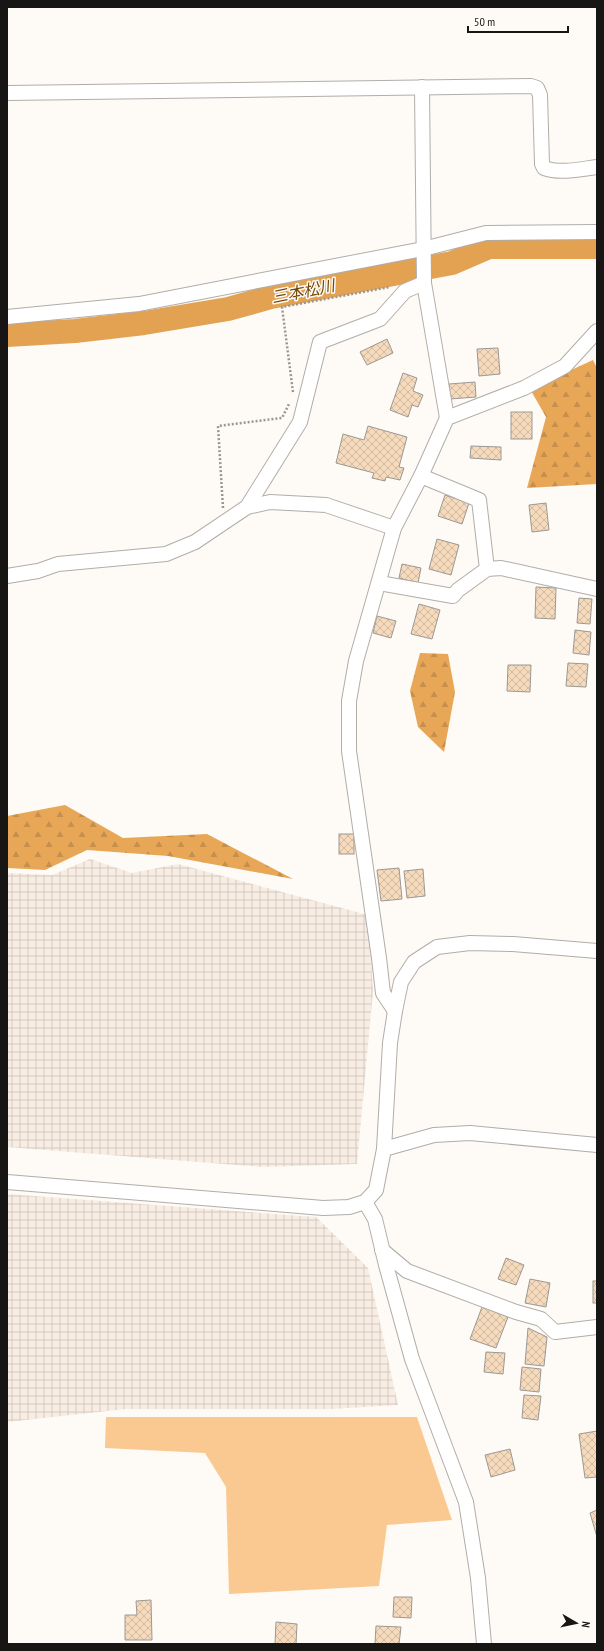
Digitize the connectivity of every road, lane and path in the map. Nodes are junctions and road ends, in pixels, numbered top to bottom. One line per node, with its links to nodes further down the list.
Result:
1 (422, 87): 2 (street); 3 (street); 5 (street)
2 (7, 93)
3 (597, 167)
4 (597, 232): 5 (street)
5 (423, 249): 6 (street); 8 (street)
6 (424, 283): 7 (street); 12 (street)
7 (406, 291): 10 (path); 14 (street)
8 (7, 317)
9 (597, 332): 12 (street)
10 (294, 396)
11 (291, 401): 15 (path)
12 (447, 418): 13 (street)
13 (422, 476): 16 (street); 17 (street)
14 (247, 507): 15 (street); 16 (street)
15 (224, 522): 18 (street)
16 (394, 528): 19 (street)
17 (487, 569): 19 (street); 20 (street)
18 (7, 576)
19 (379, 583): 22 (street)
20 (597, 588)
21 (597, 951): 22 (street)
22 (395, 1011): 24 (street)
23 (597, 1145): 24 (street)
24 (384, 1149): 26 (street)
25 (7, 1182): 26 (street)
26 (365, 1202): 27 (street)
27 (382, 1250): 28 (street); 29 (street)
28 (597, 1328)
29 (484, 1644)

